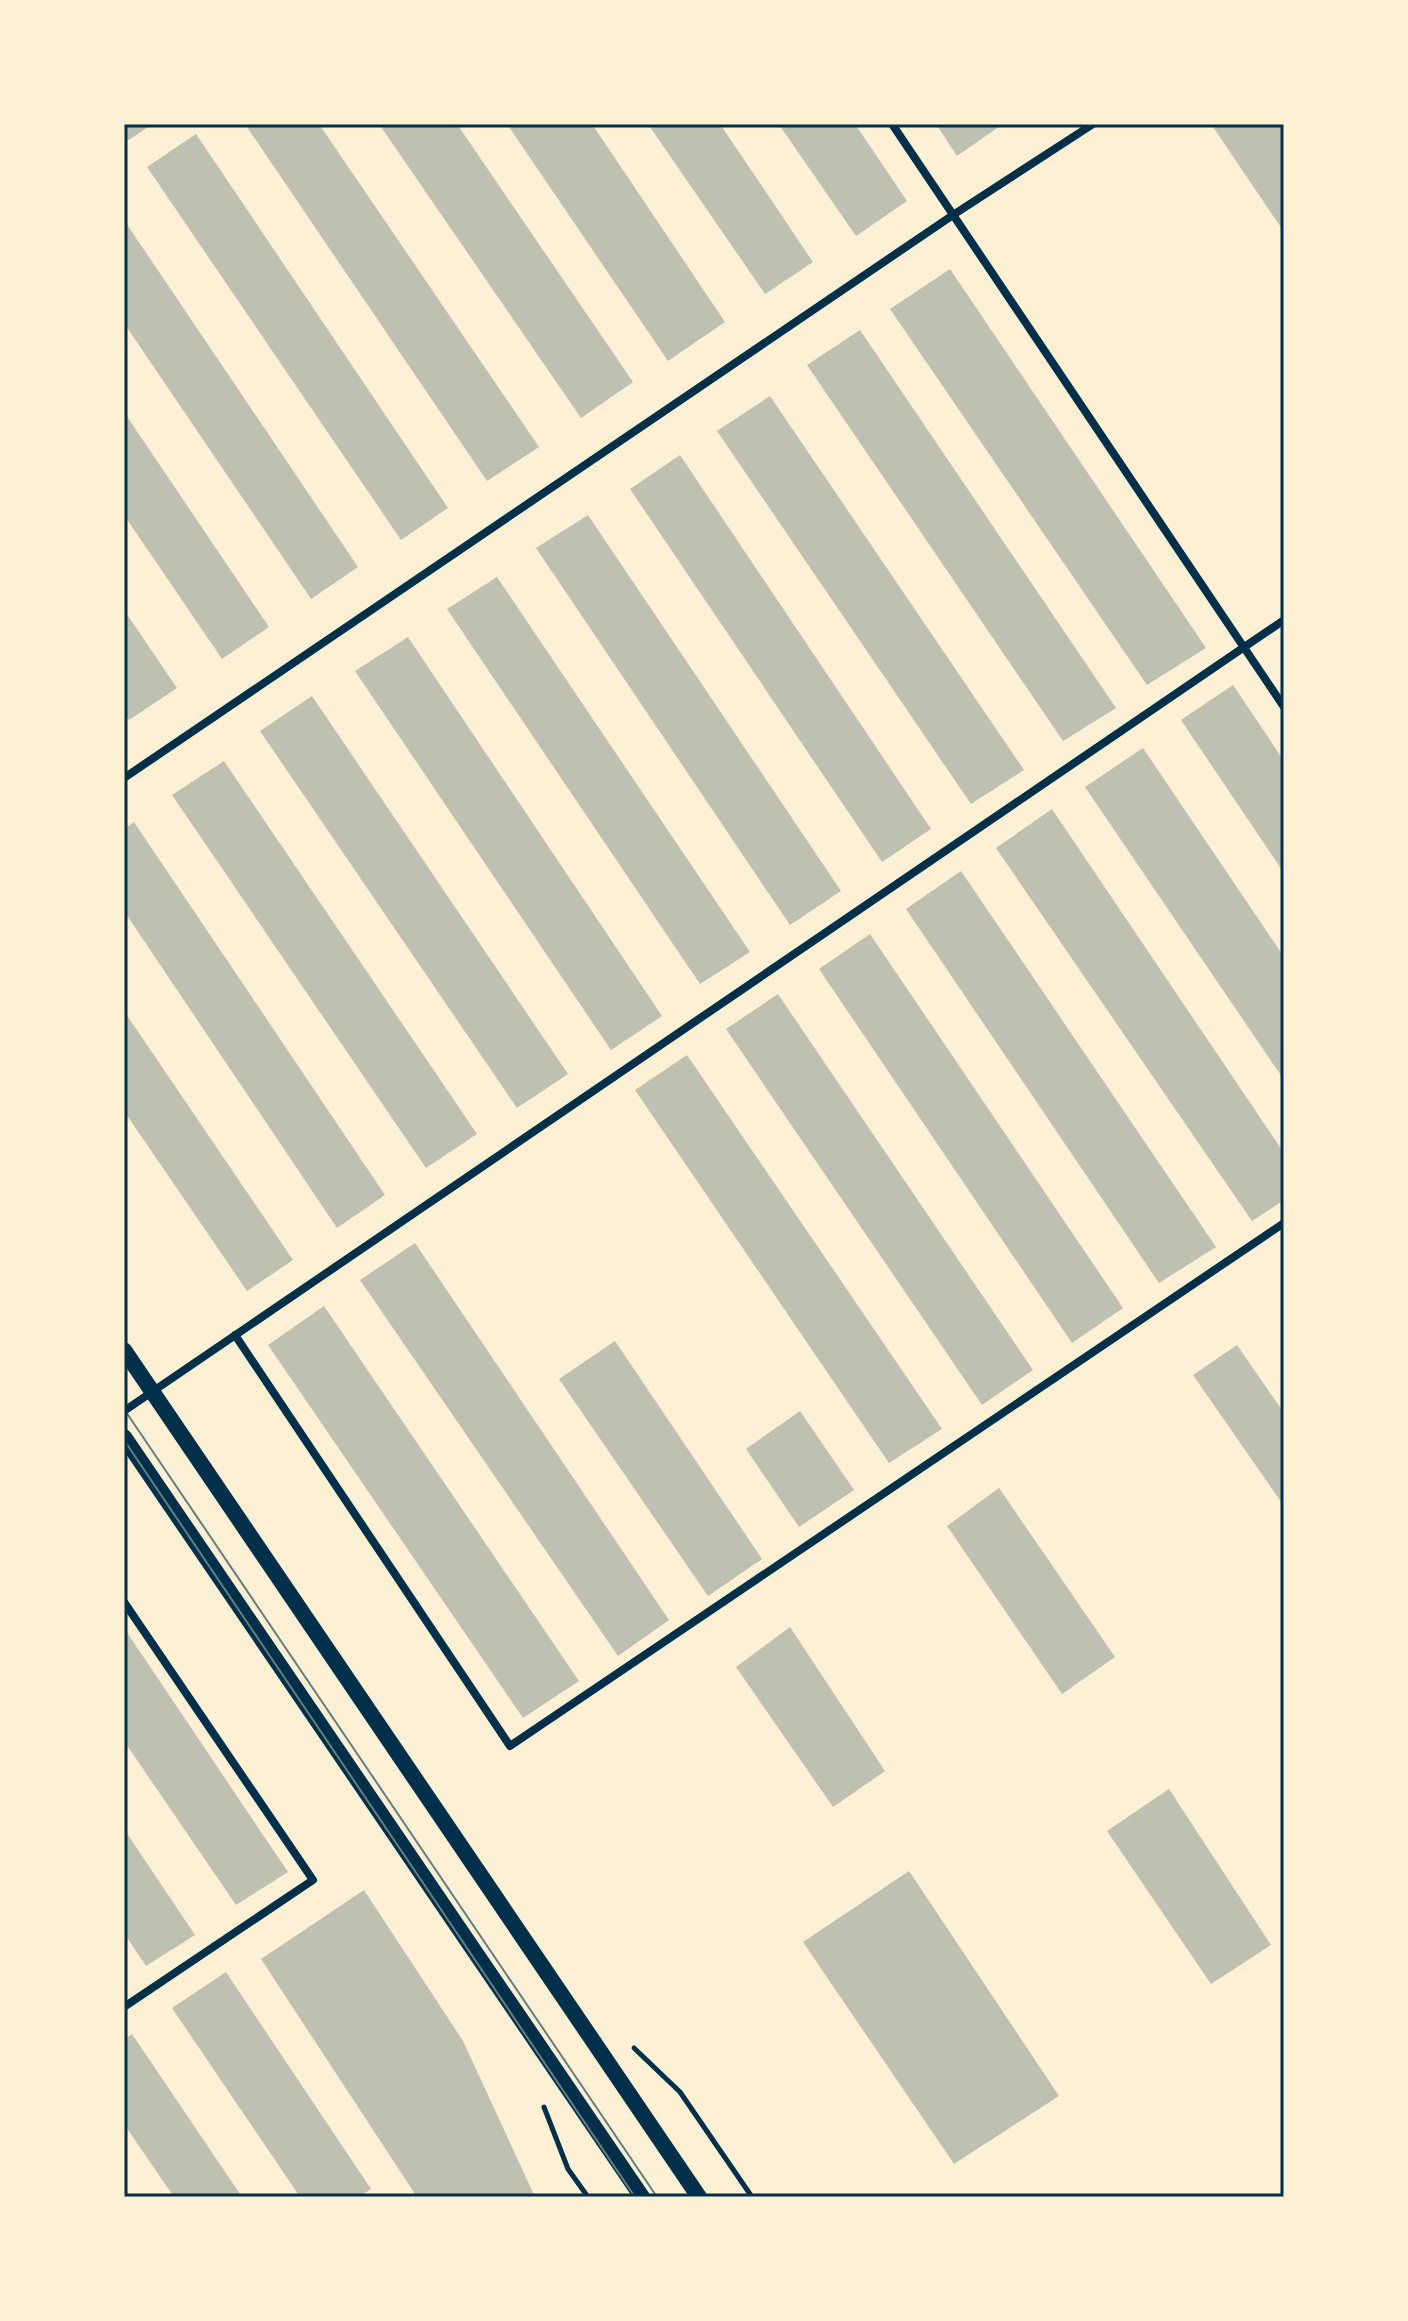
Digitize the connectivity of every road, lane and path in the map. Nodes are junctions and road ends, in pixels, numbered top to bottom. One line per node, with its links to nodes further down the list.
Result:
1 (892, 124): 3 (street)
2 (1093, 124): 3 (street)
3 (953, 215): 5 (street); 7 (street)
4 (1284, 620): 5 (street)
5 (1243, 648): 6 (street); 9 (street)
6 (1284, 707)
7 (124, 778)
8 (1284, 1223): 9 (street)
9 (235, 1335): 11 (street)
10 (124, 1350): 11 (main road)
11 (152, 1392): 12 (street); 17 (main road)
12 (124, 1411)
13 (124, 1437): 16 (main road)
14 (124, 1602): 15 (street)
15 (124, 2007)
16 (642, 2197)
17 (699, 2197)

